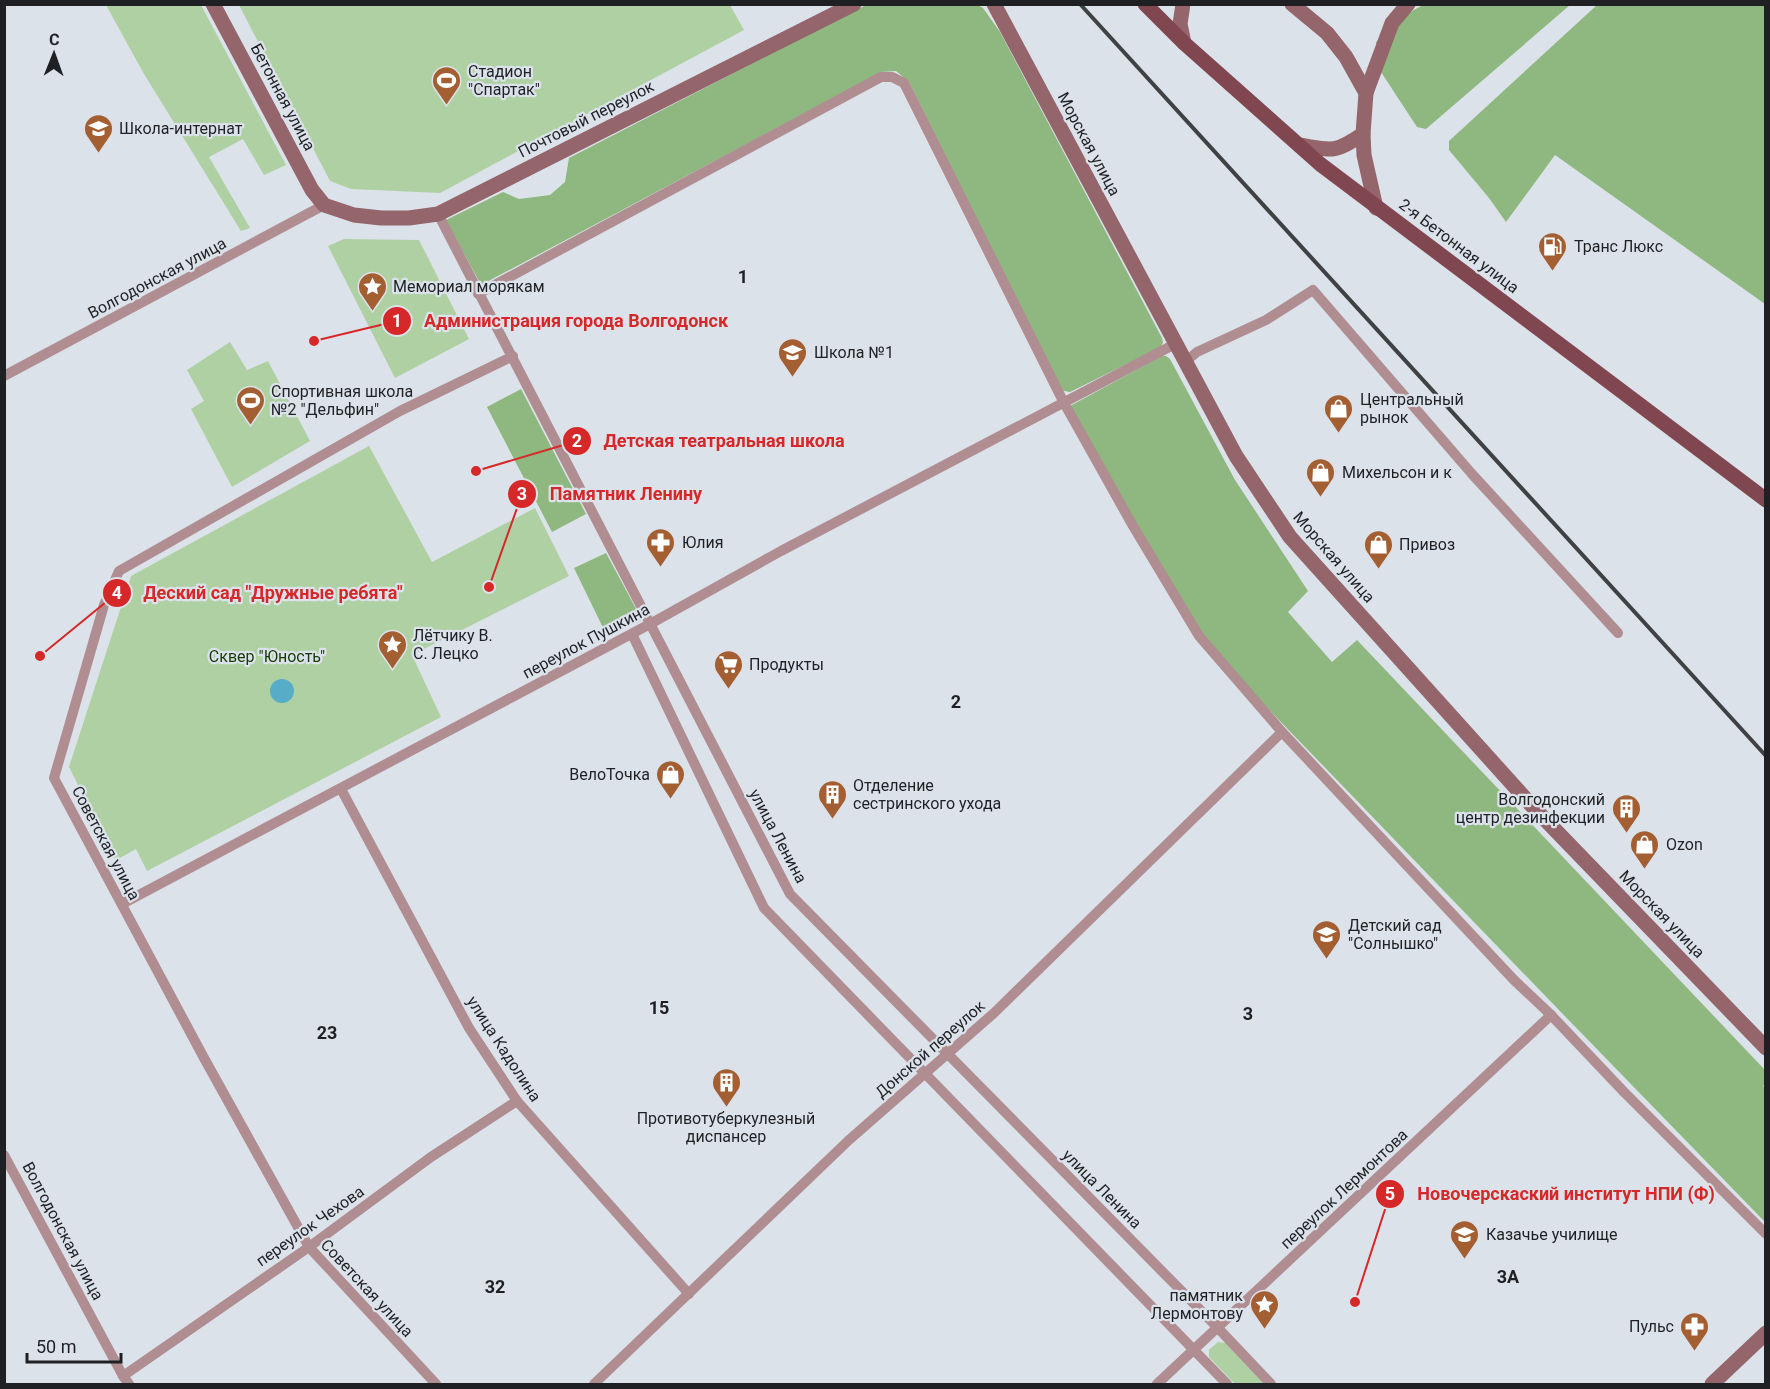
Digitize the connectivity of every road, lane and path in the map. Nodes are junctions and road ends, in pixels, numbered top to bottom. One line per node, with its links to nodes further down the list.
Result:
1 (213, 4): 12 (street, Бетонная улица)
2 (854, 4): 14 (street, Почтовый переулок)
3 (994, 4): 16 (street, Морская улица)
4 (1145, 4): 8 (main road, 2-я Бетонная улица)
5 (1183, 4): 8 (street)
6 (1292, 4): 9 (street)
7 (1408, 4): 9 (street)
8 (1184, 42): 11 (main road, 2-я Бетонная улица)
9 (1366, 93): 10 (street)
10 (1363, 134): 11 (street); 13 (street)
11 (1299, 145): 13 (main road, 2-я Бетонная улица)
12 (324, 205): 14 (street, Почтовый переулок); 19 (street, Волгодонская улица)
13 (1376, 208): 21 (main road, 2-я Бетонная улица)
14 (438, 214): 15 (street, улица Ленина)
15 (478, 294): 17 (street, улица Ленина); 20 (street)
16 (1175, 344): 18 (street, Морская улица); 20 (street, переулок Пушкина)
17 (513, 356): 22 (street, улица Ленина); 27 (street, Советская улица)
18 (1185, 362): 23 (street); 29 (street, Морская улица)
19 (4, 376)
20 (1063, 401): 22 (street, переулок Пушкина); 25 (street)
21 (1766, 500)
22 (650, 624): 24 (street, переулок Пушкина); 30 (street, улица Ленина)
23 (1618, 633)
24 (632, 634): 26 (street, переулок Пушкина); 31 (street)
25 (1282, 732): 28 (street); 30 (street, Донской переулок)
26 (341, 789): 27 (street, переулок Пушкина); 32 (street, улица Кадолина)
27 (122, 904): 35 (street, Советская улица)
28 (1551, 1015): 34 (street); 37 (street, переулок Лермонтова)
29 (1766, 1048)
30 (947, 1054): 31 (street, Донской переулок); 37 (street, улица Ленина)
31 (925, 1073): 36 (street, Донской переулок); 39 (street)
32 (517, 1101): 35 (street, переулок Чехова); 36 (street, улица Кадолина)
33 (4, 1155): 40 (street, Волгодонская улица)
34 (1766, 1234)
35 (309, 1247): 40 (street, переулок Чехова); 41 (street, Советская улица)
36 (689, 1294): 42 (street, Донской переулок)
37 (1217, 1327): 39 (street, переулок Лермонтова); 45 (street, улица Ленина)
38 (1766, 1333): 46 (street)
39 (1193, 1349): 43 (street, переулок Лермонтова); 44 (street)
40 (126, 1380)
41 (436, 1384)
42 (594, 1384)
43 (1157, 1384)
44 (1227, 1384)
45 (1271, 1384)
46 (1712, 1384)

